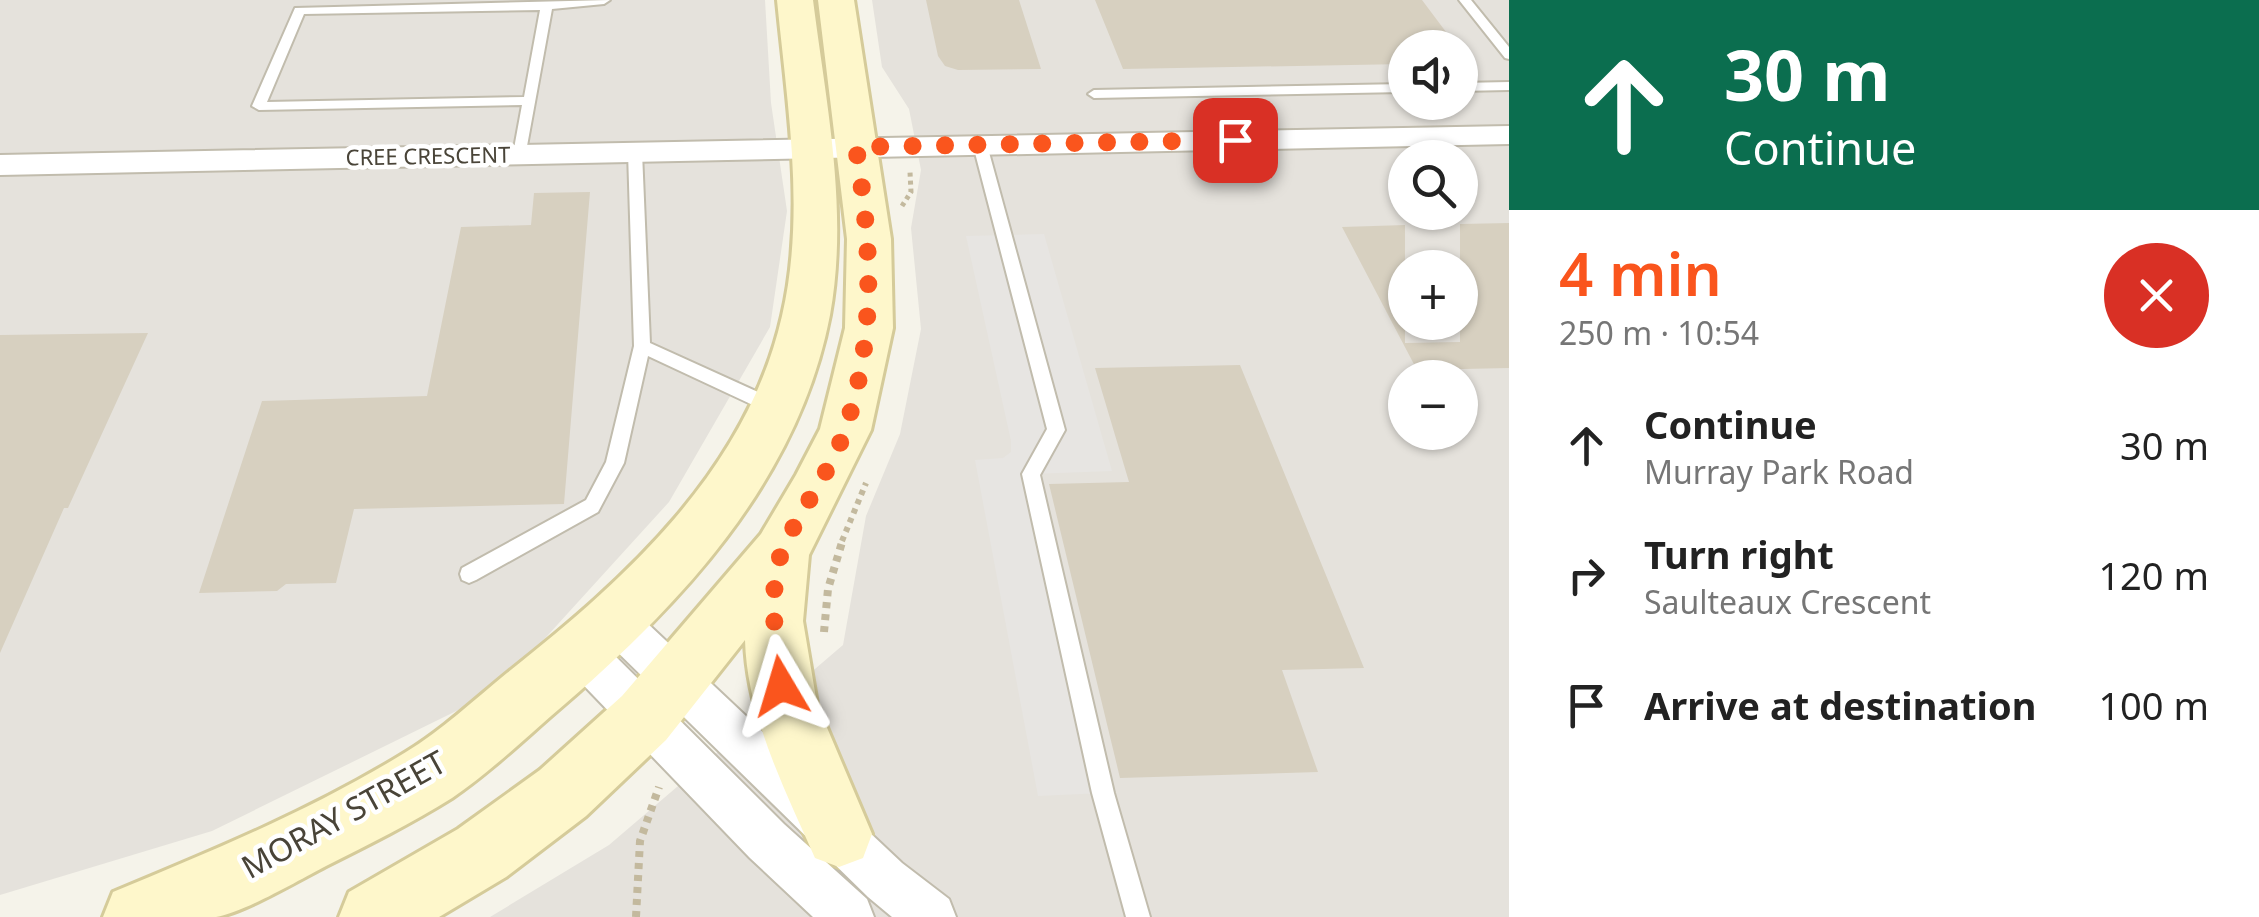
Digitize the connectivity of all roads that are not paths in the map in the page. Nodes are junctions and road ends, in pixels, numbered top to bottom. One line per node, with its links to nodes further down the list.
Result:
1 (604, 0): 5 (lane)
2 (796, 0): 15 (street)
3 (836, 0): 15 (street)
4 (1464, 0): 7 (lane)
5 (589, 1): 6 (lane)
6 (547, 6): 12 (lane); 12 (lane)
7 (1509, 55)
8 (1509, 86): 9 (lane)
9 (1478, 87)
10 (1388, 88): 11 (lane)
11 (1094, 94)
12 (529, 100): 17 (lane)
13 (1509, 135): 14 (street, CREE CRESCENT)
14 (980, 144): 15 (street, CREE CRESCENT); 30 (lane)
15 (833, 148): 16 (street, CREE CRESCENT); 20 (street, MORAY STREET); 21 (street)
16 (635, 152): 17 (street, CREE CRESCENT); 19 (lane)
17 (520, 154): 18 (street, CREE CRESCENT)
18 (0, 164)
19 (642, 346): 20 (lane); 22 (lane)
20 (774, 407): 23 (street, MORAY STREET)
21 (781, 552): 24 (street); 25 (street)
22 (469, 574)
23 (598, 637): 24 (street); 26 (street, MORAY STREET)
24 (660, 701): 25 (street); 27 (street); 28 (street)
25 (840, 834): 29 (street)
26 (138, 917)
27 (374, 917)
28 (850, 917)
29 (931, 917)
30 (1138, 917)

